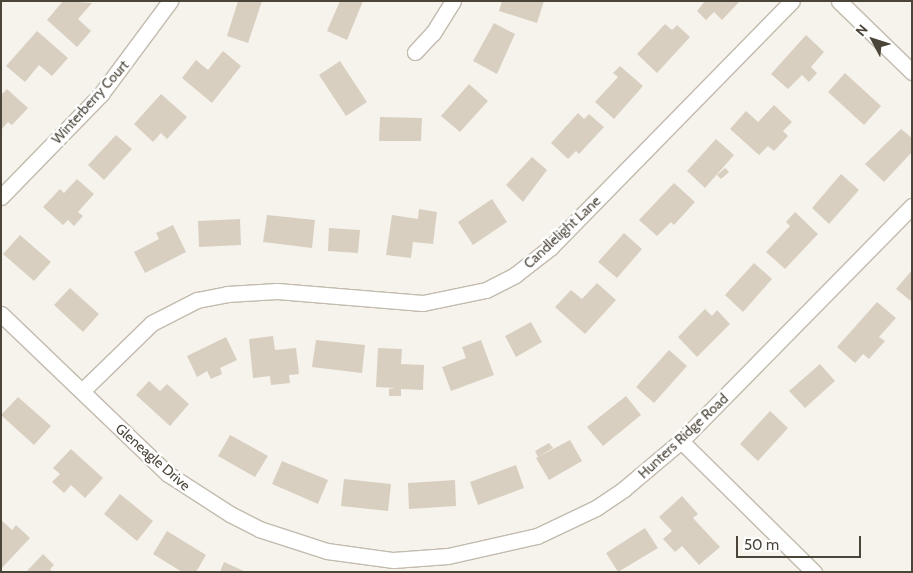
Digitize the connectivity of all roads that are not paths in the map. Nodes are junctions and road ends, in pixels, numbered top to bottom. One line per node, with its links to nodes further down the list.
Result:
1 (170, 1): 7 (street, Winterberry Court)
2 (453, 1): 5 (street)
3 (792, 1): 10 (street, Candlelight Lane)
4 (839, 1): 6 (street)
5 (415, 52)
6 (912, 72)
7 (1, 197)
8 (912, 206): 11 (street, Hunters Ridge Road)
9 (1, 314): 10 (street, Gleneagle Drive)
10 (82, 391): 12 (street, Gleneagle Drive)
11 (680, 442): 12 (street, Hunters Ridge Road); 13 (street)
12 (393, 566)
13 (814, 572)

